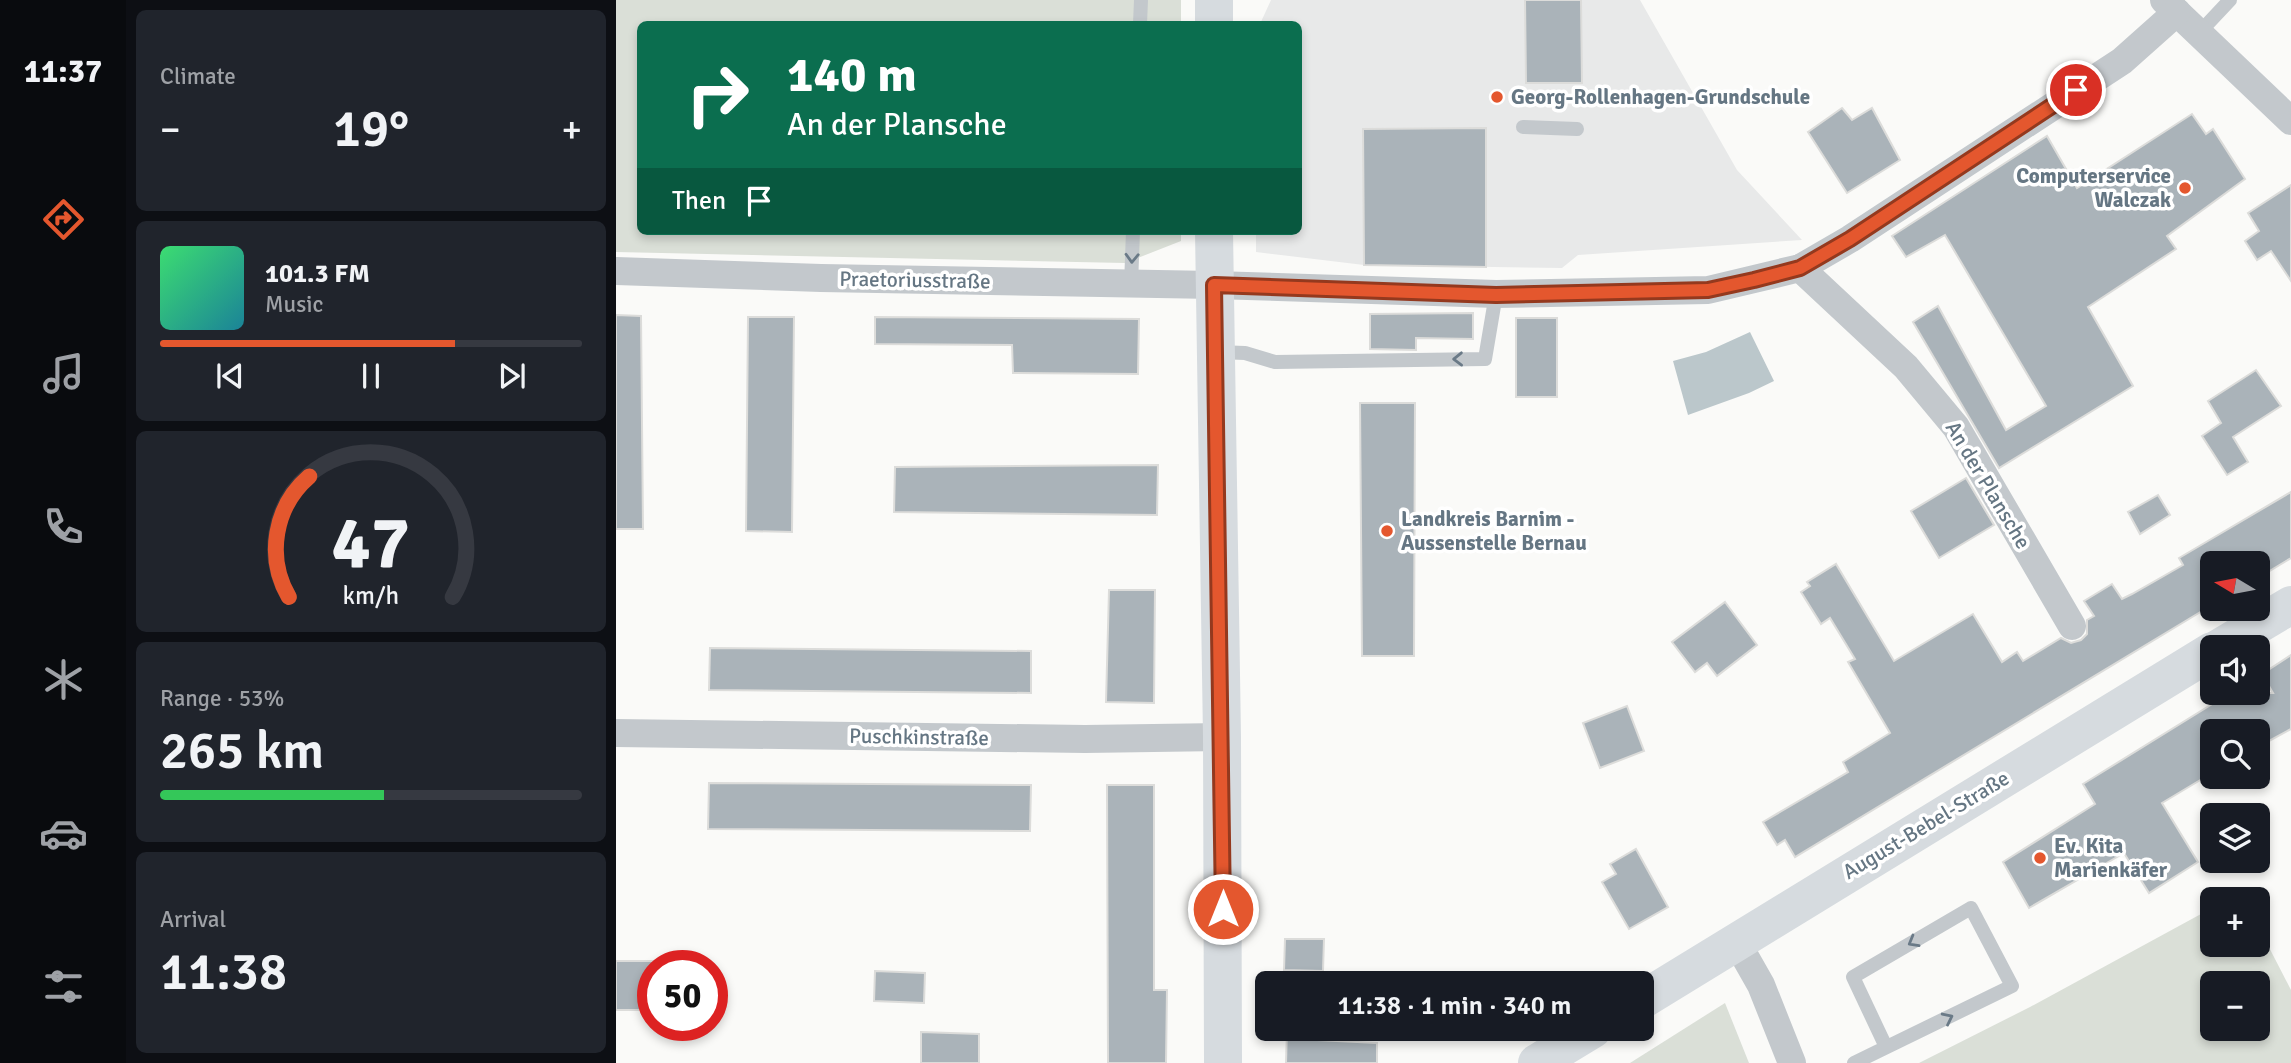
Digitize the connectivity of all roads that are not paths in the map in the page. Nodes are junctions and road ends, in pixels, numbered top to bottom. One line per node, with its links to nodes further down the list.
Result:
1 (1141, 0): 5 (lane)
2 (1214, 0): 6 (main road)
3 (2230, 0): 7 (lane)
4 (2171, 6): 7 (street); 13 (street)
5 (1140, 21)
6 (1214, 21)
7 (2199, 33): 8 (street)
8 (2291, 121)
9 (1523, 127): 10 (lane)
10 (1577, 129)
11 (1133, 235): 15 (lane, one-way to 15)
12 (1214, 235): 16 (main road)
13 (1800, 268): 17 (street); 20 (street, An der Plansche)
14 (616, 271): 15 (street, Praetoriusstraße)
15 (1131, 285): 16 (street, Praetoriusstraße)
16 (1214, 285): 17 (street); 18 (main road)
17 (1496, 295): 18 (lane, one-way to 18)
18 (1215, 352): 24 (main road)
19 (2291, 605): 21 (main road)
20 (2072, 626)
21 (2241, 635)
22 (2200, 658): 25 (main road, August-Bebel-Straße)
23 (616, 733): 24 (street, Puschkinstraße)
24 (1222, 737): 29 (main road)
25 (1736, 941): 26 (main road, August-Bebel-Straße); 31 (street)
26 (1654, 992)
27 (1573, 1041): 30 (main road)
28 (1886, 1047): 28 (lane, one-way to 28); 32 (lane)
29 (1223, 1063)
30 (1537, 1063)
31 (1793, 1063)
32 (1854, 1063)

